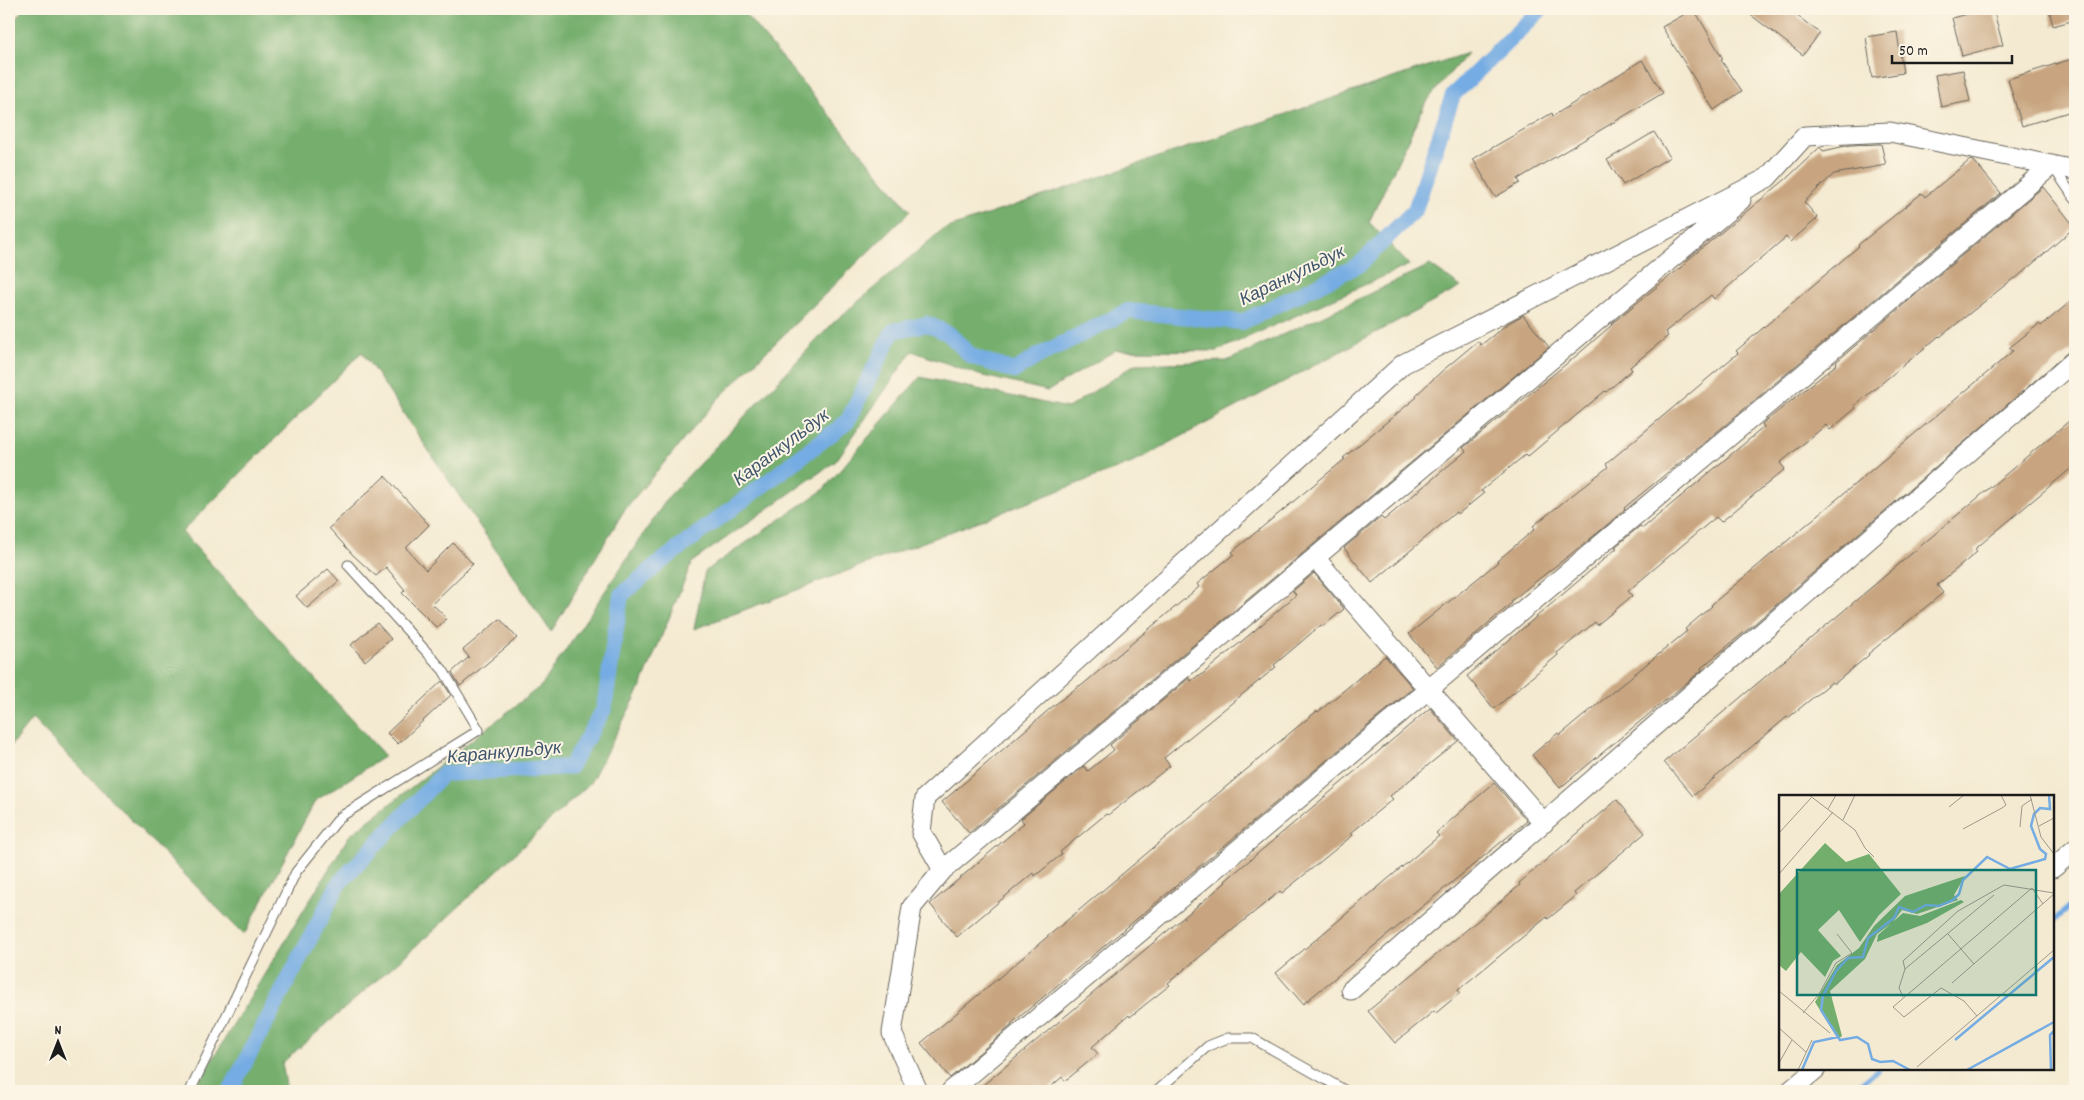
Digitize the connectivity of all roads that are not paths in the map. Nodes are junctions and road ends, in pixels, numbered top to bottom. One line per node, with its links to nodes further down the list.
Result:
1 (2052, 165): 2 (street); 3 (street); 4 (lane); 8 (street)
2 (2075, 170)
3 (1767, 178): 6 (street); 12 (street)
4 (2075, 200)
5 (2075, 360): 9 (street)
6 (1316, 559): 8 (street); 12 (street)
7 (348, 565): 15 (lane)
8 (1428, 690): 9 (street); 17 (street)
9 (1544, 823): 13 (street)
10 (2075, 849): 11 (street)
11 (2054, 867)
12 (944, 870): 16 (street)
13 (1351, 990)
14 (1815, 1070): 20 (street)
15 (190, 1091)
16 (918, 1091)
17 (951, 1091)
18 (1157, 1091): 19 (lane)
19 (1346, 1091)
20 (1790, 1091)

